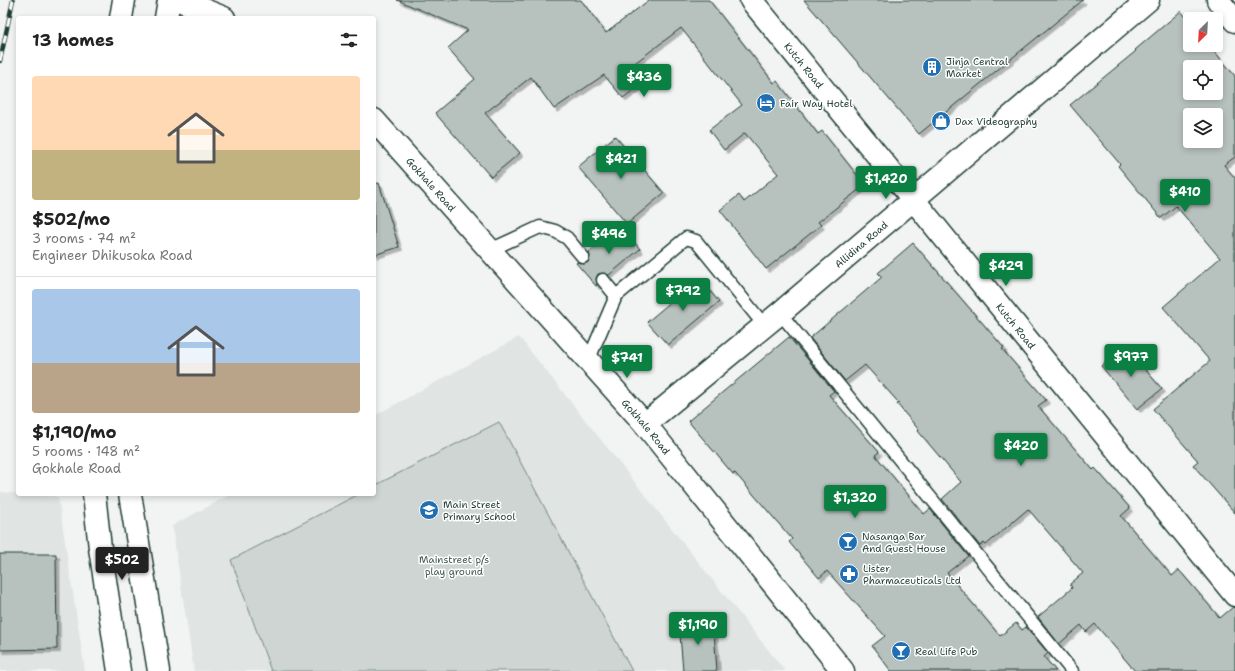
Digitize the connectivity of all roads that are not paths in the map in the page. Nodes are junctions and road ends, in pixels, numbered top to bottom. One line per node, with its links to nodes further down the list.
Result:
1 (124, 0): 7 (street)
2 (169, 0): 8 (street)
3 (179, 0): 9 (street)
4 (751, 0): 12 (street, Kutch Road)
5 (1148, 0): 12 (street, Allidina Road)
6 (1218, 0): 10 (street)
7 (121, 16)
8 (166, 16)
9 (219, 16)
10 (1235, 21)
11 (376, 122): 13 (street, Gokhale Road)
12 (913, 200): 17 (street, Allidina Road); 22 (street, Kutch Road)
13 (490, 250): 14 (lane); 18 (street, Gokhale Road)
14 (583, 257)
15 (603, 280): 16 (lane)
16 (616, 296): 17 (lane); 18 (lane)
17 (772, 319): 19 (street, Allidina Road); 26 (lane)
18 (588, 361): 19 (street, Gokhale Road)
19 (644, 424): 25 (street, Gokhale Road)
20 (94, 496): 23 (street)
21 (130, 496): 24 (street)
22 (1235, 595)
23 (119, 671)
24 (159, 671)
25 (842, 671)
26 (1072, 671)

